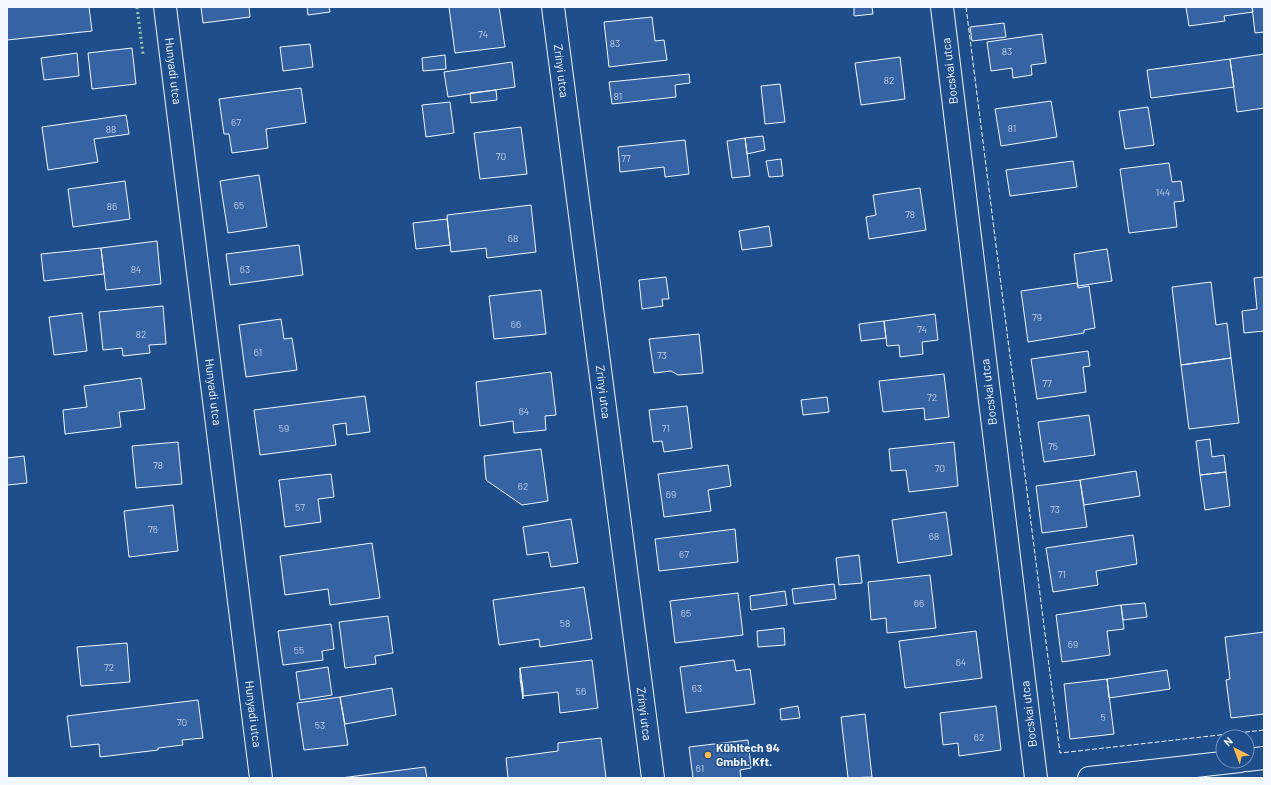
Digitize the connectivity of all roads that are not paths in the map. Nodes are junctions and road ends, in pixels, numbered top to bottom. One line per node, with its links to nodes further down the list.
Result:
1 (165, 7): 5 (street, Hunyadi utca)
2 (553, 7): 6 (street, Zrínyi utca)
3 (942, 7): 7 (street, Bocskai utca)
4 (1215, 764): 8 (street)
5 (261, 778)
6 (653, 778)
7 (1036, 778)
8 (1089, 778)

